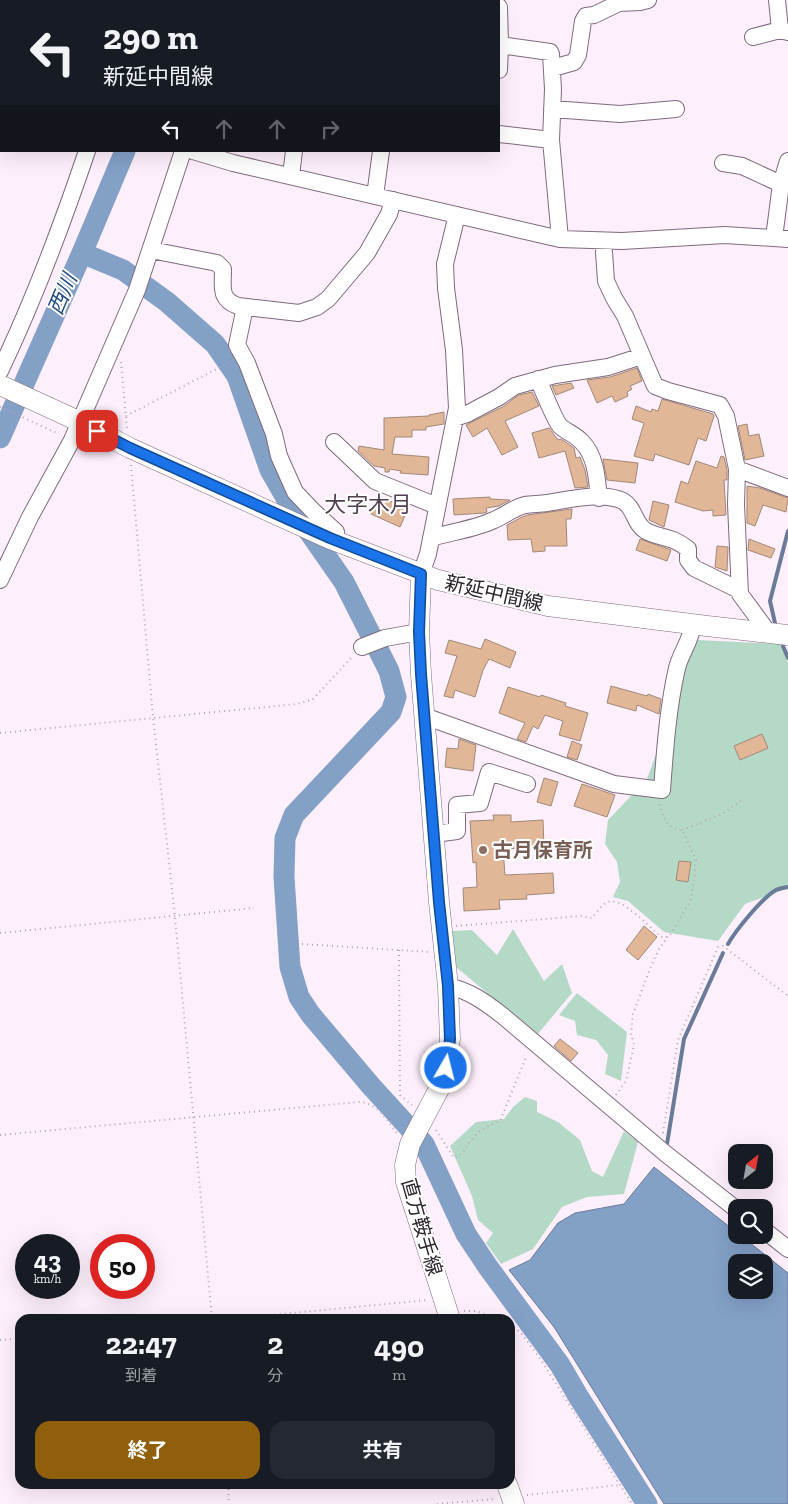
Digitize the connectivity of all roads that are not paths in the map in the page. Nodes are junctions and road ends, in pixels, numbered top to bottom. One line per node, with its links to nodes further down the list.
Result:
1 (648, 0): 3 (street)
2 (777, 0): 4 (street)
3 (619, 2): 7 (street)
4 (784, 31): 5 (street)
5 (753, 37)
6 (500, 45): 7 (street)
7 (553, 68): 8 (street)
8 (552, 109): 9 (street); 11 (street)
9 (676, 109)
10 (500, 134): 11 (street)
11 (551, 140): 25 (street)
12 (87, 152): 31 (street)
13 (183, 152): 26 (street)
14 (196, 152): 19 (street)
15 (294, 152): 19 (street)
16 (381, 152): 21 (street)
17 (788, 161): 20 (street)
18 (723, 163): 20 (street)
19 (290, 176): 21 (street)
20 (782, 184): 24 (street)
21 (375, 196): 22 (street)
22 (393, 200): 23 (street); 28 (street)
23 (457, 215): 25 (street); 32 (street)
24 (781, 238): 25 (street)
25 (560, 239)
26 (151, 250): 28 (street); 33 (street)
27 (604, 252): 29 (street)
28 (245, 307): 40 (street)
29 (642, 356): 30 (street); 35 (street)
30 (538, 380): 32 (street); 37 (street)
31 (2, 381): 33 (main road, 新延中間線)
32 (455, 418): 38 (street)
33 (77, 421): 40 (main road, 新延中間線); 42 (street)
34 (334, 442): 38 (street)
35 (737, 469): 36 (street); 43 (street)
36 (788, 488)
37 (599, 498): 39 (street); 43 (street)
38 (437, 506): 39 (street)
39 (431, 538): 41 (street)
40 (334, 540): 41 (main road, 新延中間線)
41 (421, 574): 44 (main road, 新延中間線); 45 (main road, 直方鞍手線)
42 (0, 580)
43 (739, 590): 46 (street)
44 (693, 624): 46 (main road, 新延中間線); 49 (street)
45 (419, 632): 48 (street); 49 (main road, 直方鞍手線)
46 (766, 632): 47 (main road, 新延中間線)
47 (788, 635)
48 (362, 647)
49 (424, 716): 51 (main road, 直方鞍手線)
50 (527, 784): 51 (street)
51 (434, 834): 52 (main road, 直方鞍手線)
52 (448, 986): 53 (street); 56 (main road, 直方鞍手線)
53 (728, 1203)
54 (773, 1237): 55 (street)
55 (788, 1249)
56 (447, 1310)

